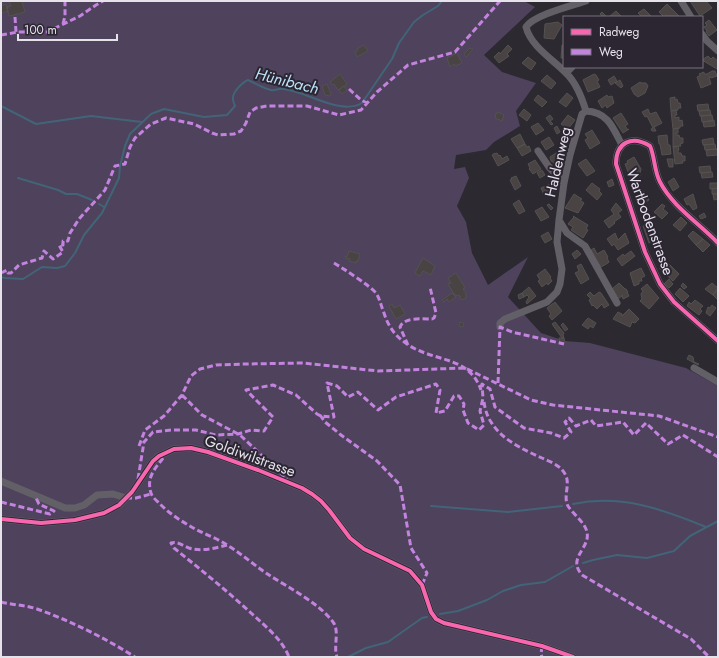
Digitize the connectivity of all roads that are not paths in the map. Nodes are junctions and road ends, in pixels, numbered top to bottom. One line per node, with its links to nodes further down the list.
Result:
1 (586, 1): 7 (street, Haldenweg)
2 (681, 1): 3 (street)
3 (690, 16)
4 (703, 35): 5 (street)
5 (718, 51)
6 (571, 68): 7 (street)
7 (566, 73): 8 (street, Haldenweg)
8 (586, 111): 9 (street, Haldenweg); 11 (street, Haldenweg)
9 (622, 145): 13 (street, Wartbodenstrasse); 16 (street, Wartbodenstrasse)
10 (538, 151): 11 (street)
11 (564, 183): 12 (street, Haldenweg)
12 (559, 220): 14 (street, Haldenweg); 15 (street, Haldenweg)
13 (718, 243)
14 (617, 303)
15 (500, 327)
16 (718, 341)
17 (694, 368): 18 (street)
18 (718, 382)
19 (1, 481): 20 (street)
20 (126, 498): 21 (street, Goldiwilstrasse); 22 (street, Goldiwilstrasse)
21 (1, 518)
22 (573, 657)

